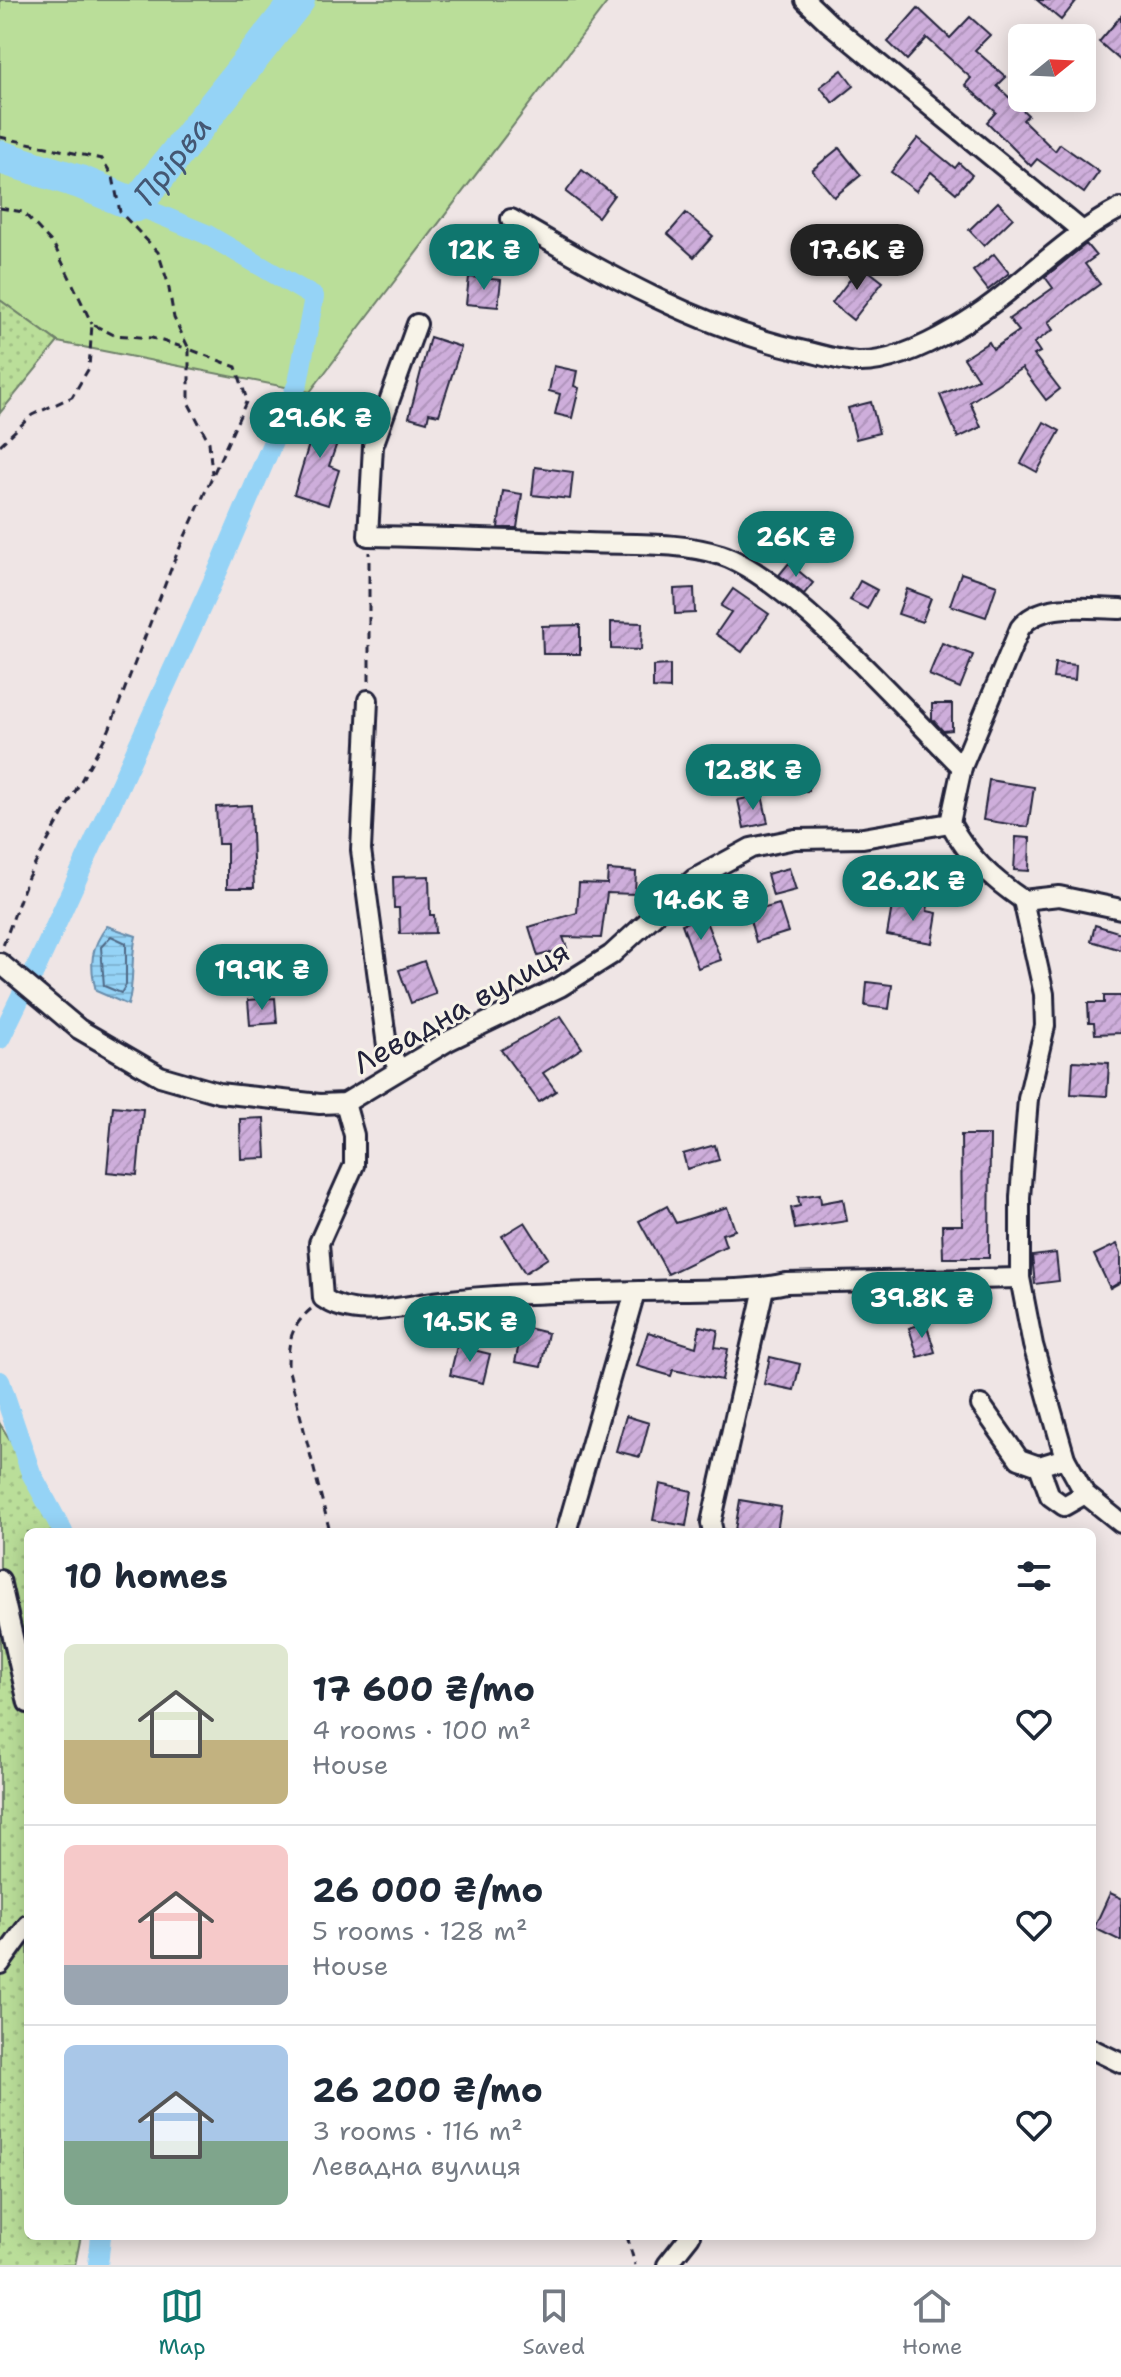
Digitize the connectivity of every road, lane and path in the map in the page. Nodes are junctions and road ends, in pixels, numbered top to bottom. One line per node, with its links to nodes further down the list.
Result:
1 (805, 0): 6 (street)
2 (0, 137): 9 (path)
3 (0, 208): 7 (path)
4 (1121, 208): 6 (street)
5 (511, 219): 6 (street)
6 (1081, 230)
7 (92, 324): 9 (path); 10 (path)
8 (417, 324): 12 (street)
9 (189, 349): 11 (path); 11 (path)
10 (0, 445)
11 (212, 474): 19 (path)
12 (368, 536): 14 (path); 15 (street)
13 (1121, 609): 15 (street)
14 (368, 700): 21 (street)
15 (962, 767): 16 (street)
16 (950, 823): 17 (street); 21 (street, Левадна вулиця)
17 (1023, 900): 18 (street); 23 (street)
18 (1121, 909)
19 (0, 953)
20 (0, 963): 22 (street, Левадна вулиця)
21 (399, 1069): 22 (street, Левадна вулиця)
22 (345, 1103): 26 (street)
23 (1020, 1278): 24 (street); 28 (street)
24 (764, 1288): 25 (street); 34 (street)
25 (635, 1292): 26 (street); 33 (street)
26 (323, 1298): 32 (path)
27 (981, 1405): 29 (street)
28 (1065, 1458): 29 (street); 30 (street)
29 (1039, 1466): 30 (street)
30 (1085, 1494): 31 (street)
31 (1121, 1523)
32 (329, 1528)
33 (567, 1528)
34 (712, 1528)
35 (0, 1580): 36 (street)
36 (24, 1685)
37 (24, 1931): 38 (street)
38 (0, 1964)
39 (1096, 2051): 40 (street)
40 (1121, 2063)
41 (628, 2240): 43 (path)
42 (687, 2240): 44 (street)
43 (635, 2265)
44 (667, 2265)

